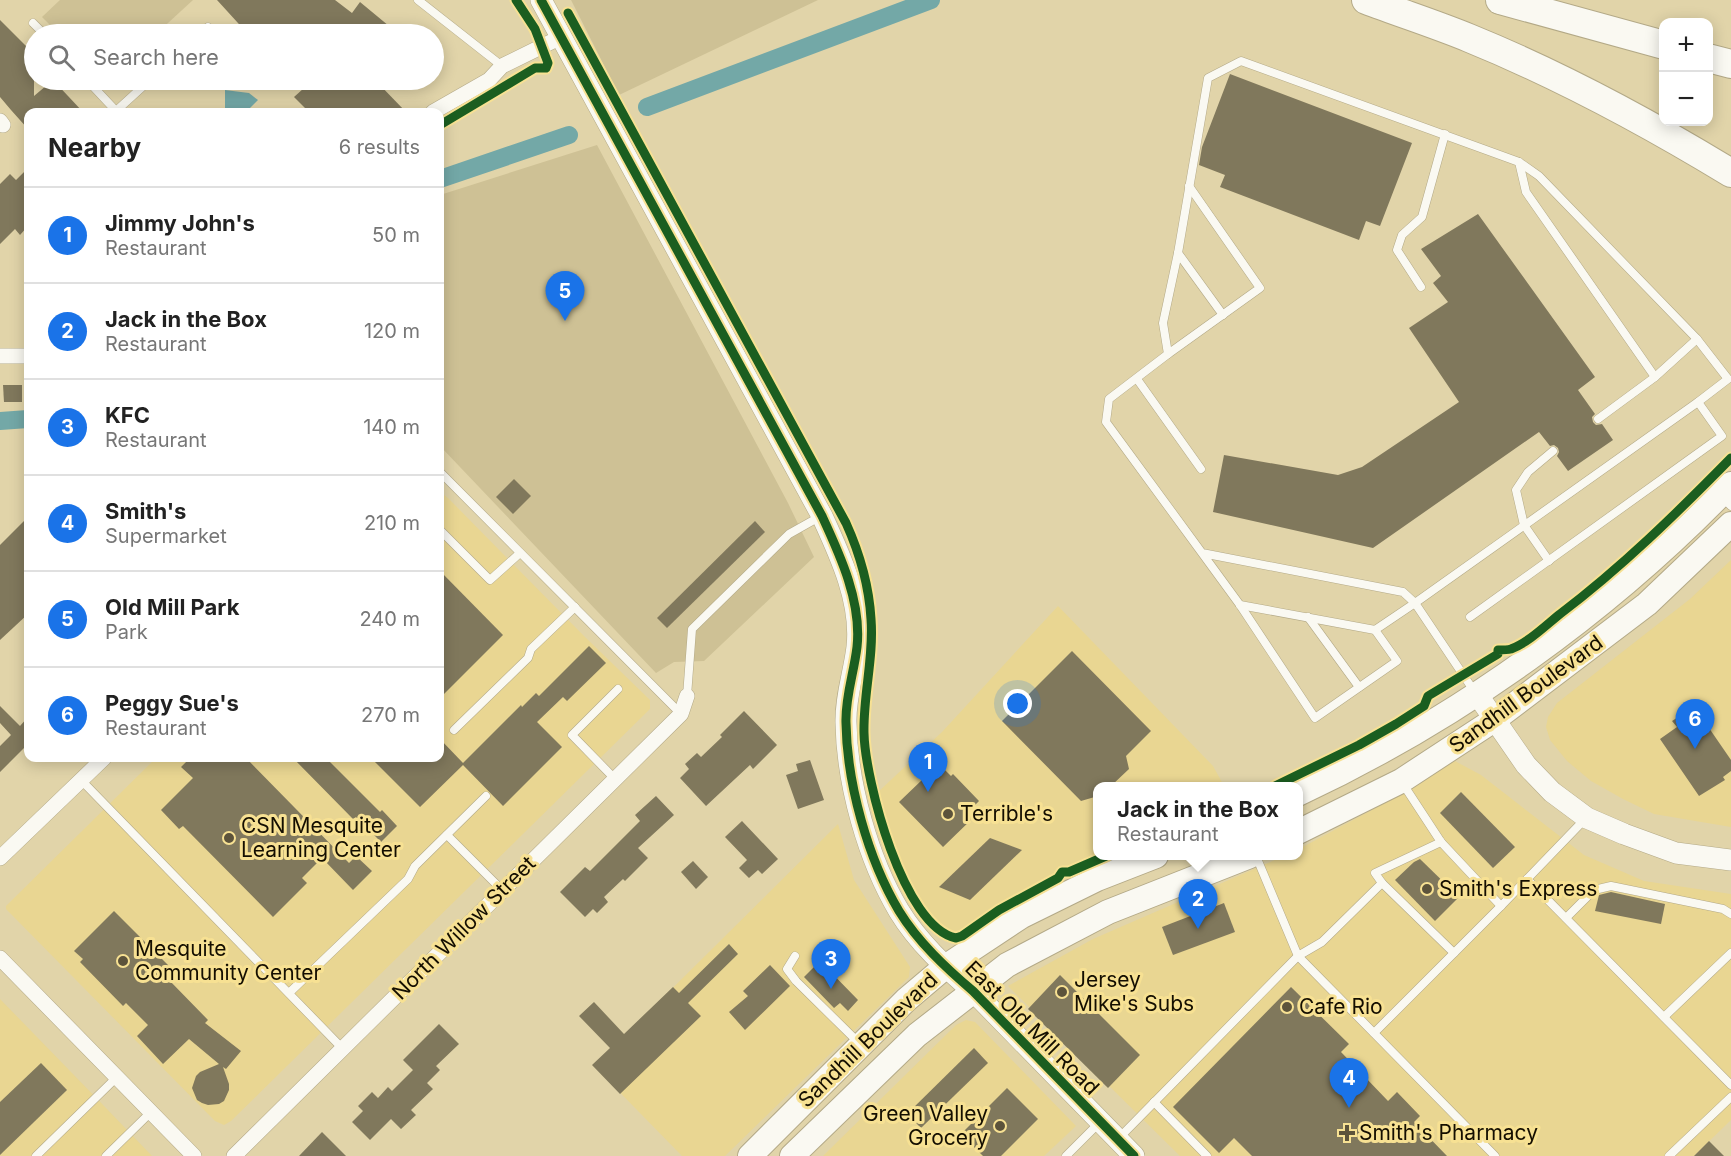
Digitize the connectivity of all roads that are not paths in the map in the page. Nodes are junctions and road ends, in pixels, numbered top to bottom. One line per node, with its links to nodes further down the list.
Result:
1 (418, 0): 9 (lane)
2 (541, 0): 5 (street, East Old Mill Road)
3 (1366, 0): 17 (highway)
4 (1500, 0): 6 (highway)
5 (561, 37): 9 (street); 35 (street, East Old Mill Road)
6 (1659, 44)
7 (1713, 59): 8 (highway)
8 (1731, 64)
9 (502, 66): 14 (street)
10 (96, 90): 12 (lane)
11 (140, 90): 13 (lane)
12 (113, 108)
13 (121, 108)
14 (440, 108)
15 (1445, 134): 16 (lane); 18 (lane); 20 (lane)
16 (1519, 162): 22 (lane); 26 (lane)
17 (1731, 172)
18 (1189, 186): 19 (lane); 21 (lane)
19 (1178, 253): 21 (lane); 23 (lane)
20 (1421, 286)
21 (1223, 315): 23 (lane)
22 (1697, 339): 26 (lane); 28 (lane)
23 (1168, 354): 27 (lane)
24 (0, 356): 25 (street)
25 (24, 356)
26 (1655, 377): 30 (lane)
27 (1137, 379): 32 (lane); 40 (lane)
28 (1730, 380): 29 (lane)
29 (1698, 402): 37 (lane); 41 (lane)
30 (1598, 419)
31 (1553, 451): 37 (lane)
32 (1201, 469)
33 (444, 476): 39 (lane)
34 (1727, 495): 50 (main road, Sandhill Boulevard)
35 (822, 516): 51 (lane); 81 (street, East Old Mill Road)
36 (1731, 524): 53 (main road, Sandhill Boulevard)
37 (1524, 525): 41 (lane); 42 (lane)
38 (444, 534): 39 (lane)
39 (520, 553): 44 (lane)
40 (1202, 553): 42 (lane); 43 (lane)
41 (1549, 561): 46 (lane)
42 (1415, 603): 47 (lane); 50 (lane)
43 (1240, 605): 45 (lane); 48 (lane)
44 (575, 607): 52 (lane); 54 (lane)
45 (1308, 617): 47 (lane); 48 (lane)
46 (1470, 617)
47 (1375, 630): 48 (lane)
48 (1359, 687)
49 (618, 689): 56 (lane)
50 (1477, 694): 53 (street); 59 (main road, Sandhill Boulevard)
51 (687, 696): 52 (street, North Willow Street)
52 (681, 714): 56 (street, North Willow Street)
53 (1494, 720): 58 (main road, Sandhill Boulevard); 61 (street)
54 (454, 730)
55 (100, 762): 57 (street)
56 (615, 779): 72 (street, North Willow Street)
57 (81, 780): 65 (street); 83 (lane)
58 (1401, 780): 62 (main road, Sandhill Boulevard); 64 (lane)
59 (1303, 792)
60 (486, 796): 63 (lane)
61 (1587, 818): 69 (street); 70 (lane)
62 (1303, 830)
63 (447, 834): 72 (lane); 83 (lane)
64 (1441, 842): 71 (lane); 73 (lane)
65 (0, 858)
66 (1144, 860): 81 (main road, Sandhill Boulevard)
67 (1238, 860): 82 (main road, Sandhill Boulevard)
68 (1258, 860): 79 (lane)
69 (1731, 861)
70 (1527, 879): 73 (lane); 75 (lane)
71 (1382, 883): 76 (lane); 79 (lane)
72 (502, 890): 87 (street, North Willow Street)
73 (1501, 906): 76 (lane)
74 (1731, 914): 75 (lane)
75 (1566, 918): 84 (lane)
76 (1454, 953): 85 (lane)
77 (1731, 953): 84 (lane)
78 (795, 956): 86 (lane)
79 (1298, 956): 85 (lane); 91 (lane)
80 (0, 958): 88 (street)
81 (945, 967): 82 (street, East Old Mill Road); 86 (main road, Sandhill Boulevard)
82 (973, 991): 93 (street, East Old Mill Road); 100 (main road, Sandhill Boulevard)
83 (289, 993): 87 (lane)
84 (1664, 1017): 89 (lane)
85 (1374, 1033): 104 (lane)
86 (861, 1045): 99 (main road, Sandhill Boulevard)
87 (342, 1048): 98 (street, North Willow Street)
88 (117, 1077): 92 (street); 95 (lane)
89 (1731, 1085)
90 (1731, 1097): 105 (lane)
91 (1154, 1102): 94 (lane); 103 (lane)
92 (151, 1112): 96 (lane); 97 (street)
93 (1101, 1122): 94 (street, East Old Mill Road); 101 (lane)
94 (1118, 1139): 102 (street, East Old Mill Road)
95 (36, 1156)
96 (106, 1156)
97 (194, 1156)
98 (234, 1156)
99 (750, 1156)
100 (792, 1156)
101 (1066, 1156)
102 (1134, 1156)
103 (1207, 1156)
104 (1495, 1156)
105 (1669, 1156)

